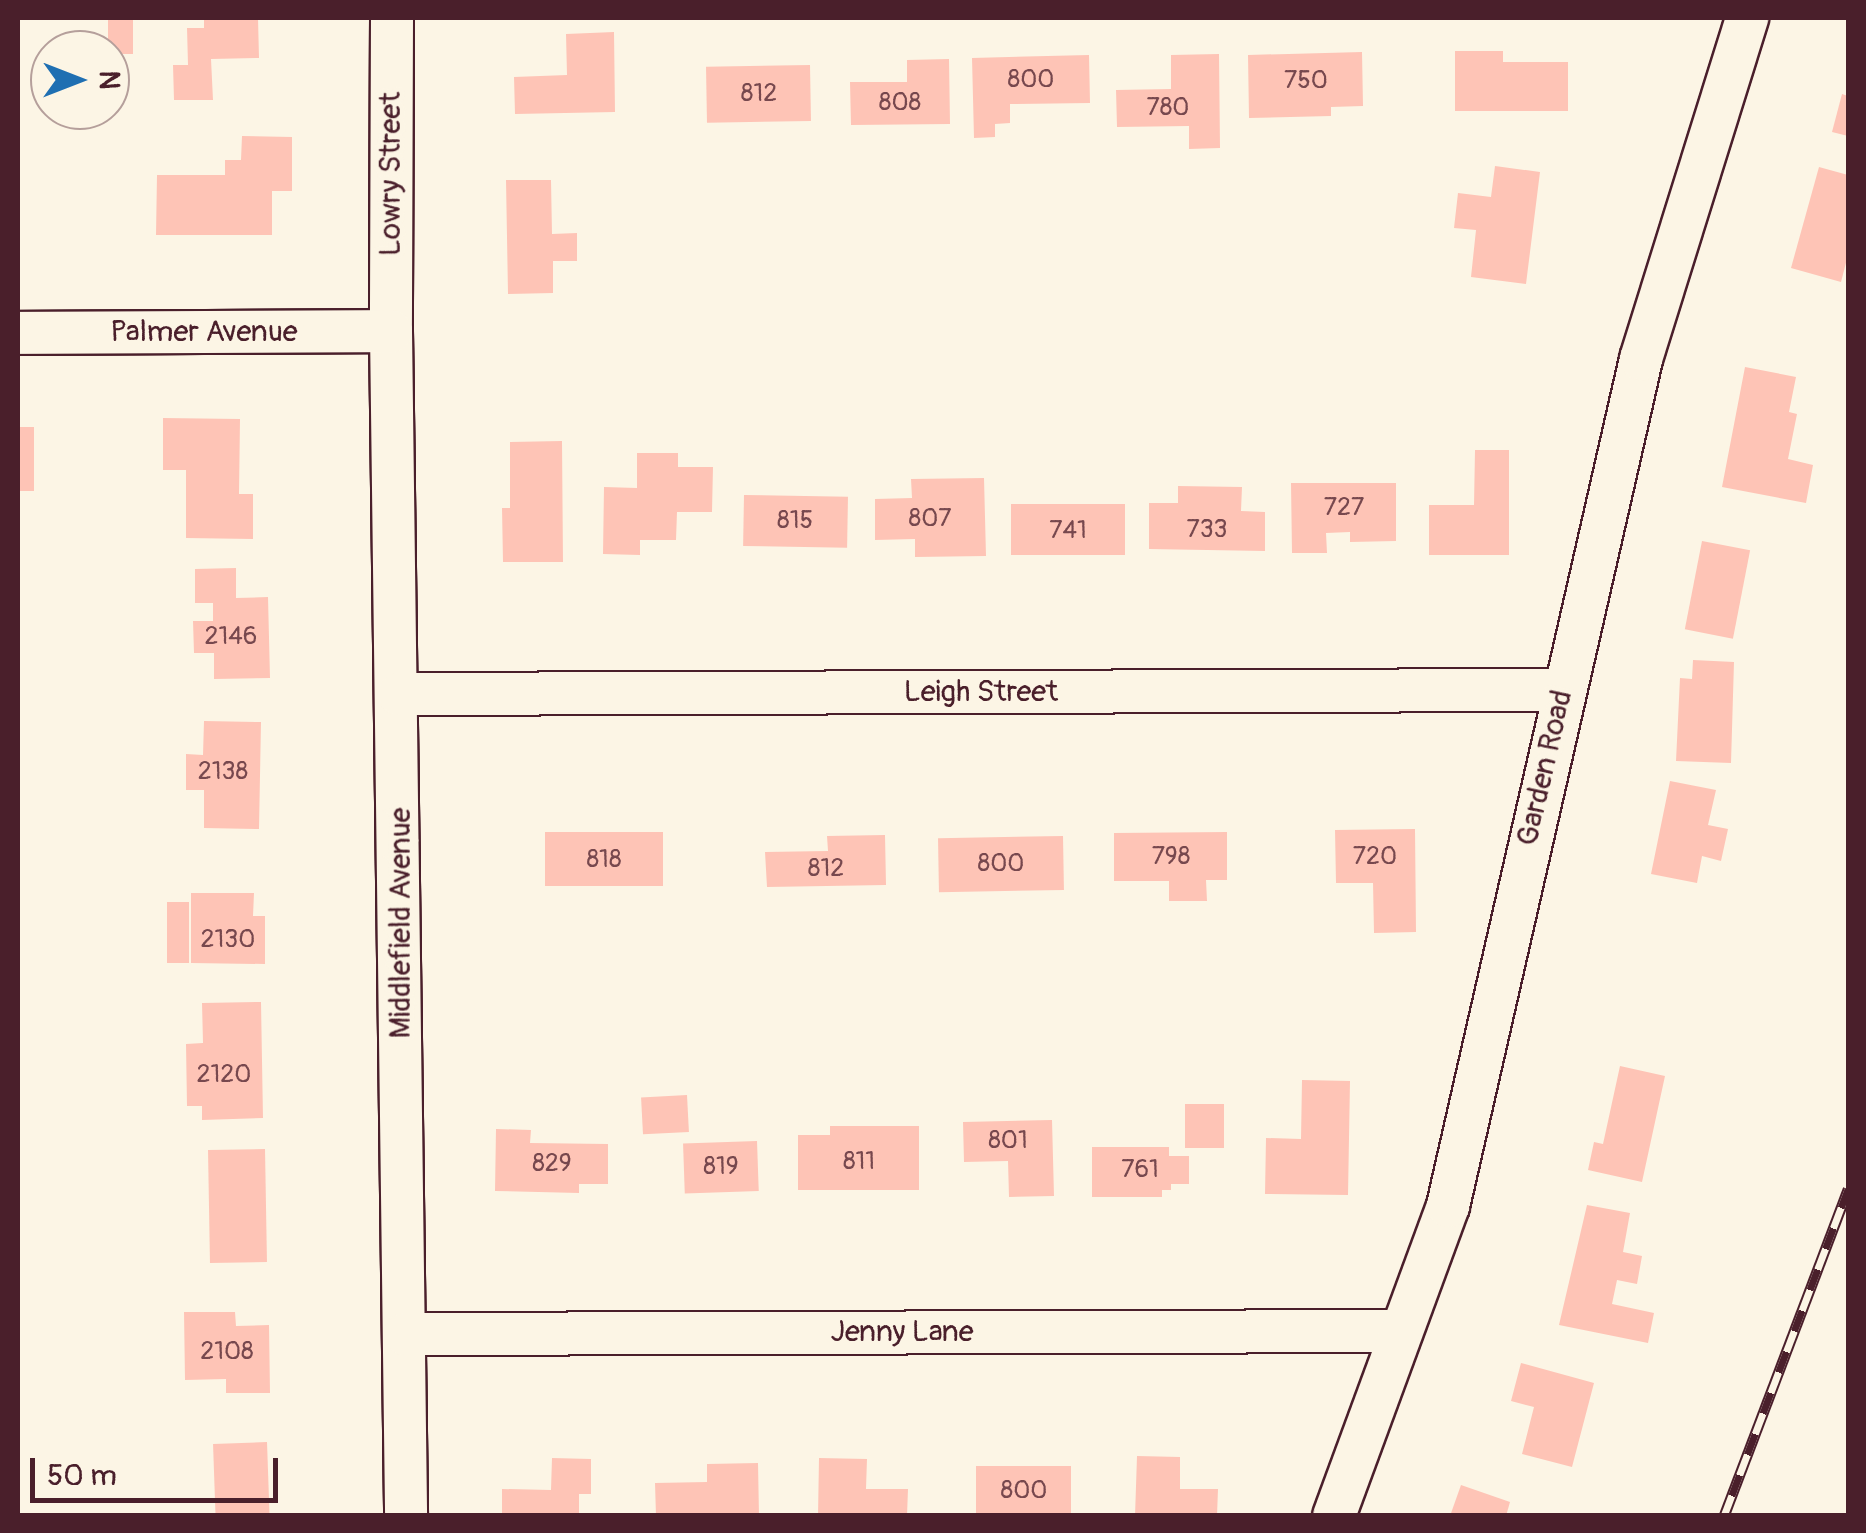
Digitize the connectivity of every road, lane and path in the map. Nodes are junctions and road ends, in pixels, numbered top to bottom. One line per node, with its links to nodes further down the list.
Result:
1 (392, 18): 3 (street, Lowry Street)
2 (1747, 18): 5 (street, Garden Road)
3 (391, 331): 4 (street, Palmer Avenue); 6 (street, Middlefield Avenue)
4 (18, 333)
5 (1562, 690): 6 (street, Leigh Street); 7 (street, Garden Road)
6 (399, 694): 8 (street, Middlefield Avenue)
7 (1400, 1331): 8 (street, Jenny Lane); 10 (street, Garden Road)
8 (405, 1334): 9 (street, Middlefield Avenue)
9 (406, 1516)
10 (1334, 1516)

